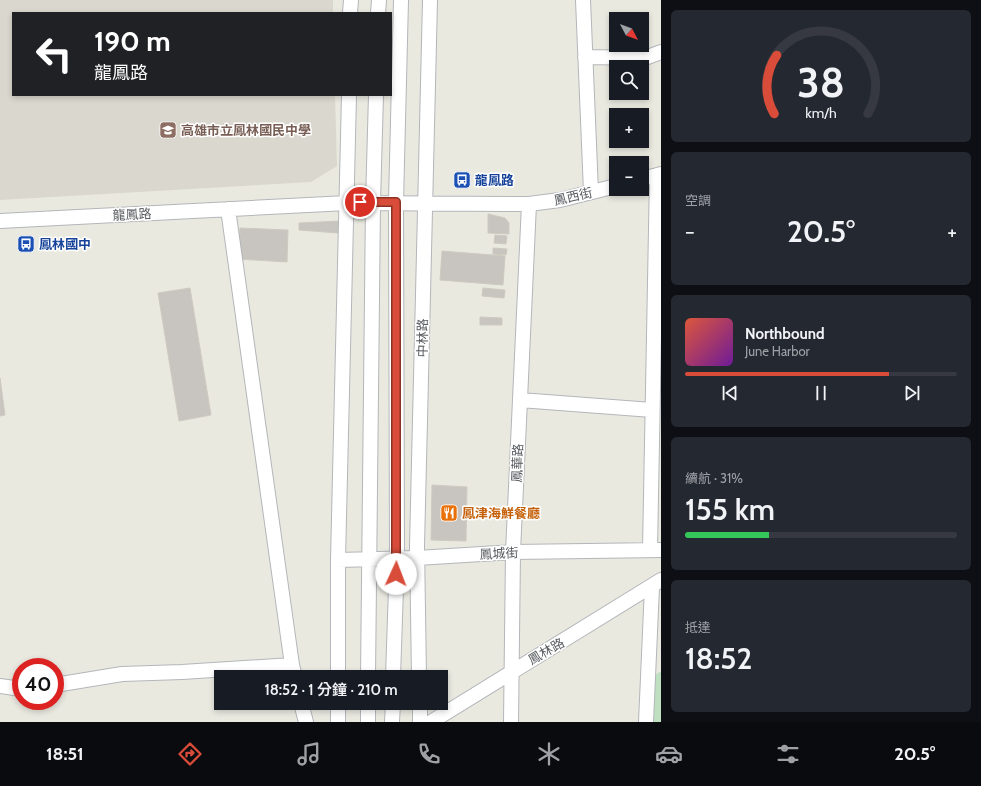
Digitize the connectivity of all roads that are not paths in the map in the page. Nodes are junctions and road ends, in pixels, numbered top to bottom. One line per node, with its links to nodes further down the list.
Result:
1 (351, 0): 6 (street)
2 (379, 0): 7 (street)
3 (401, 0): 18 (street, 中林路)
4 (430, 0): 19 (street, 中林路)
5 (583, 0): 9 (street)
6 (350, 12)
7 (378, 12)
8 (661, 52): 9 (street)
9 (585, 57): 15 (street)
10 (349, 96): 16 (street)
11 (376, 96): 17 (street)
12 (659, 174): 13 (street); 23 (street)
13 (649, 177)
14 (609, 188): 15 (street, 鳳西街)
15 (591, 192): 20 (street, 鳳西街)
16 (347, 202): 17 (street, 龍鳳路); 21 (street, 龍鳳路); 31 (street)
17 (373, 202): 18 (street, 龍鳳路); 32 (street)
18 (396, 202): 19 (street, 龍鳳路); 29 (street, 中林路)
19 (426, 202): 20 (street, 龍鳳路); 30 (street, 中林路)
20 (529, 204): 24 (street, 鳳華路)
21 (228, 209): 22 (street, 龍鳳路); 35 (street)
22 (0, 221)
23 (657, 313): 25 (street)
24 (520, 400): 25 (street); 28 (street, 鳳華路)
25 (652, 410): 26 (street)
26 (656, 476): 27 (street)
27 (655, 550): 28 (street, 鳳城街)
28 (514, 552): 30 (street, 鳳城街); 40 (street, 鳳華路)
29 (397, 558): 30 (street, 鳳城街); 32 (street, 鳳城街); 38 (street, 中林路)
30 (417, 558): 39 (street, 中林路)
31 (338, 560): 32 (street, 鳳城街); 36 (street)
32 (369, 560): 37 (street)
33 (657, 583): 34 (street); 40 (street, 鳳林路)
34 (654, 666): 57 (street)
35 (294, 670)
36 (338, 670)
37 (368, 670)
38 (393, 670)
39 (419, 670)
40 (512, 671): 55 (street, 鳳林路); 56 (street, 鳳華路)
41 (214, 672): 42 (street)
42 (64, 684)
43 (0, 686): 44 (street)
44 (12, 688)
45 (303, 710): 50 (street)
46 (338, 710): 51 (street)
47 (368, 710): 52 (street)
48 (393, 710): 53 (street)
49 (420, 710): 54 (street)
50 (306, 722)
51 (338, 722)
52 (368, 722)
53 (392, 722)
54 (420, 722)
55 (431, 722)
56 (511, 722)
57 (646, 722)

